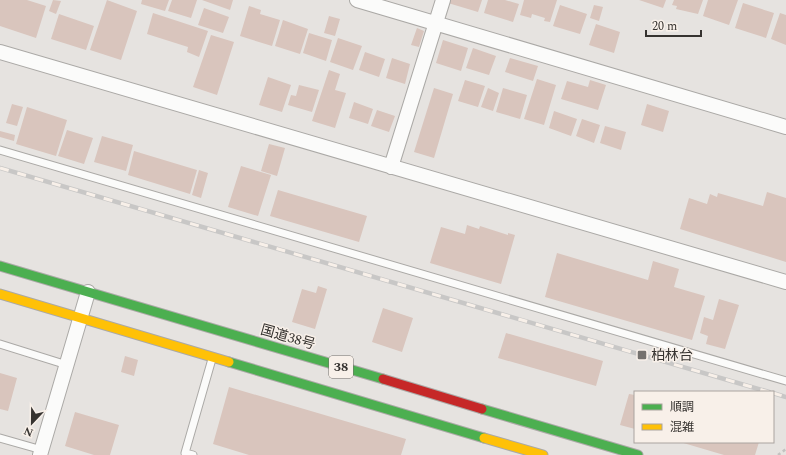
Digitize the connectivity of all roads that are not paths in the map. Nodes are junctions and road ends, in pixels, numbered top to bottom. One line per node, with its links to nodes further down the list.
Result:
1 (357, 0): 3 (street)
2 (443, 0): 3 (street)
3 (436, 24): 5 (street); 7 (street)
4 (0, 52): 7 (street)
5 (786, 127)
6 (0, 150): 16 (lane)
7 (391, 167): 9 (street)
8 (0, 266): 10 (highway, 国道38号 / 38)
9 (786, 282)
10 (88, 292): 12 (street); 21 (highway, 国道38号 / 38)
11 (0, 294): 12 (highway, 38)
12 (81, 317): 14 (highway, 38); 15 (street)
13 (0, 344): 15 (lane)
14 (212, 356): 19 (lane); 20 (highway, 38)
15 (67, 365): 18 (street)
16 (786, 381)
17 (0, 438): 18 (lane)
18 (41, 453)
19 (193, 455)
20 (544, 455)
21 (638, 455)

